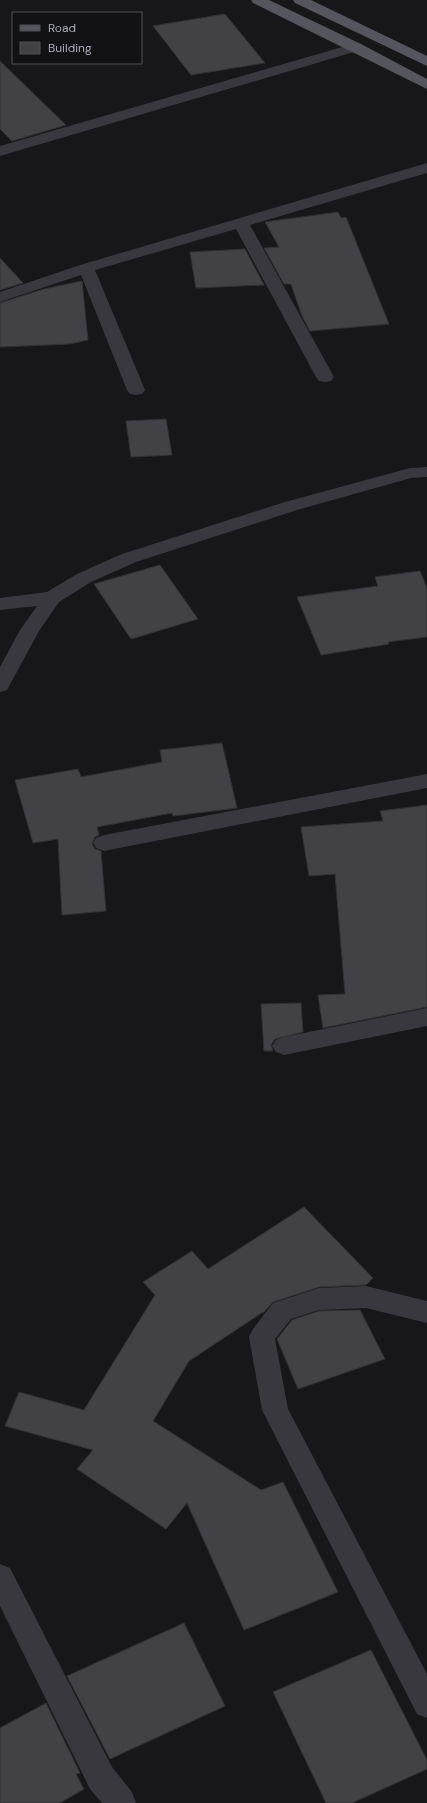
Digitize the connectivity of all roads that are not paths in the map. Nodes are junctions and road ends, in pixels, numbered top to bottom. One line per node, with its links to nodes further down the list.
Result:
1 (258, 0): 3 (main road)
2 (300, 0): 4 (main road)
3 (356, 48): 5 (main road); 6 (street)
4 (427, 62)
5 (427, 85)
6 (0, 152)
7 (427, 168): 8 (street)
8 (241, 223): 9 (street); 11 (street)
9 (86, 268): 10 (street); 12 (street)
10 (0, 296)
11 (324, 377)
12 (136, 390)
13 (427, 472): 14 (street)
14 (52, 598): 15 (street); 16 (street)
15 (0, 604)
16 (0, 685)
17 (427, 782): 18 (street)
18 (104, 843)
19 (427, 1017): 20 (street)
20 (284, 1046)
21 (427, 1312): 23 (street)
22 (0, 1577): 24 (street)
23 (427, 1704)
24 (121, 1803)

